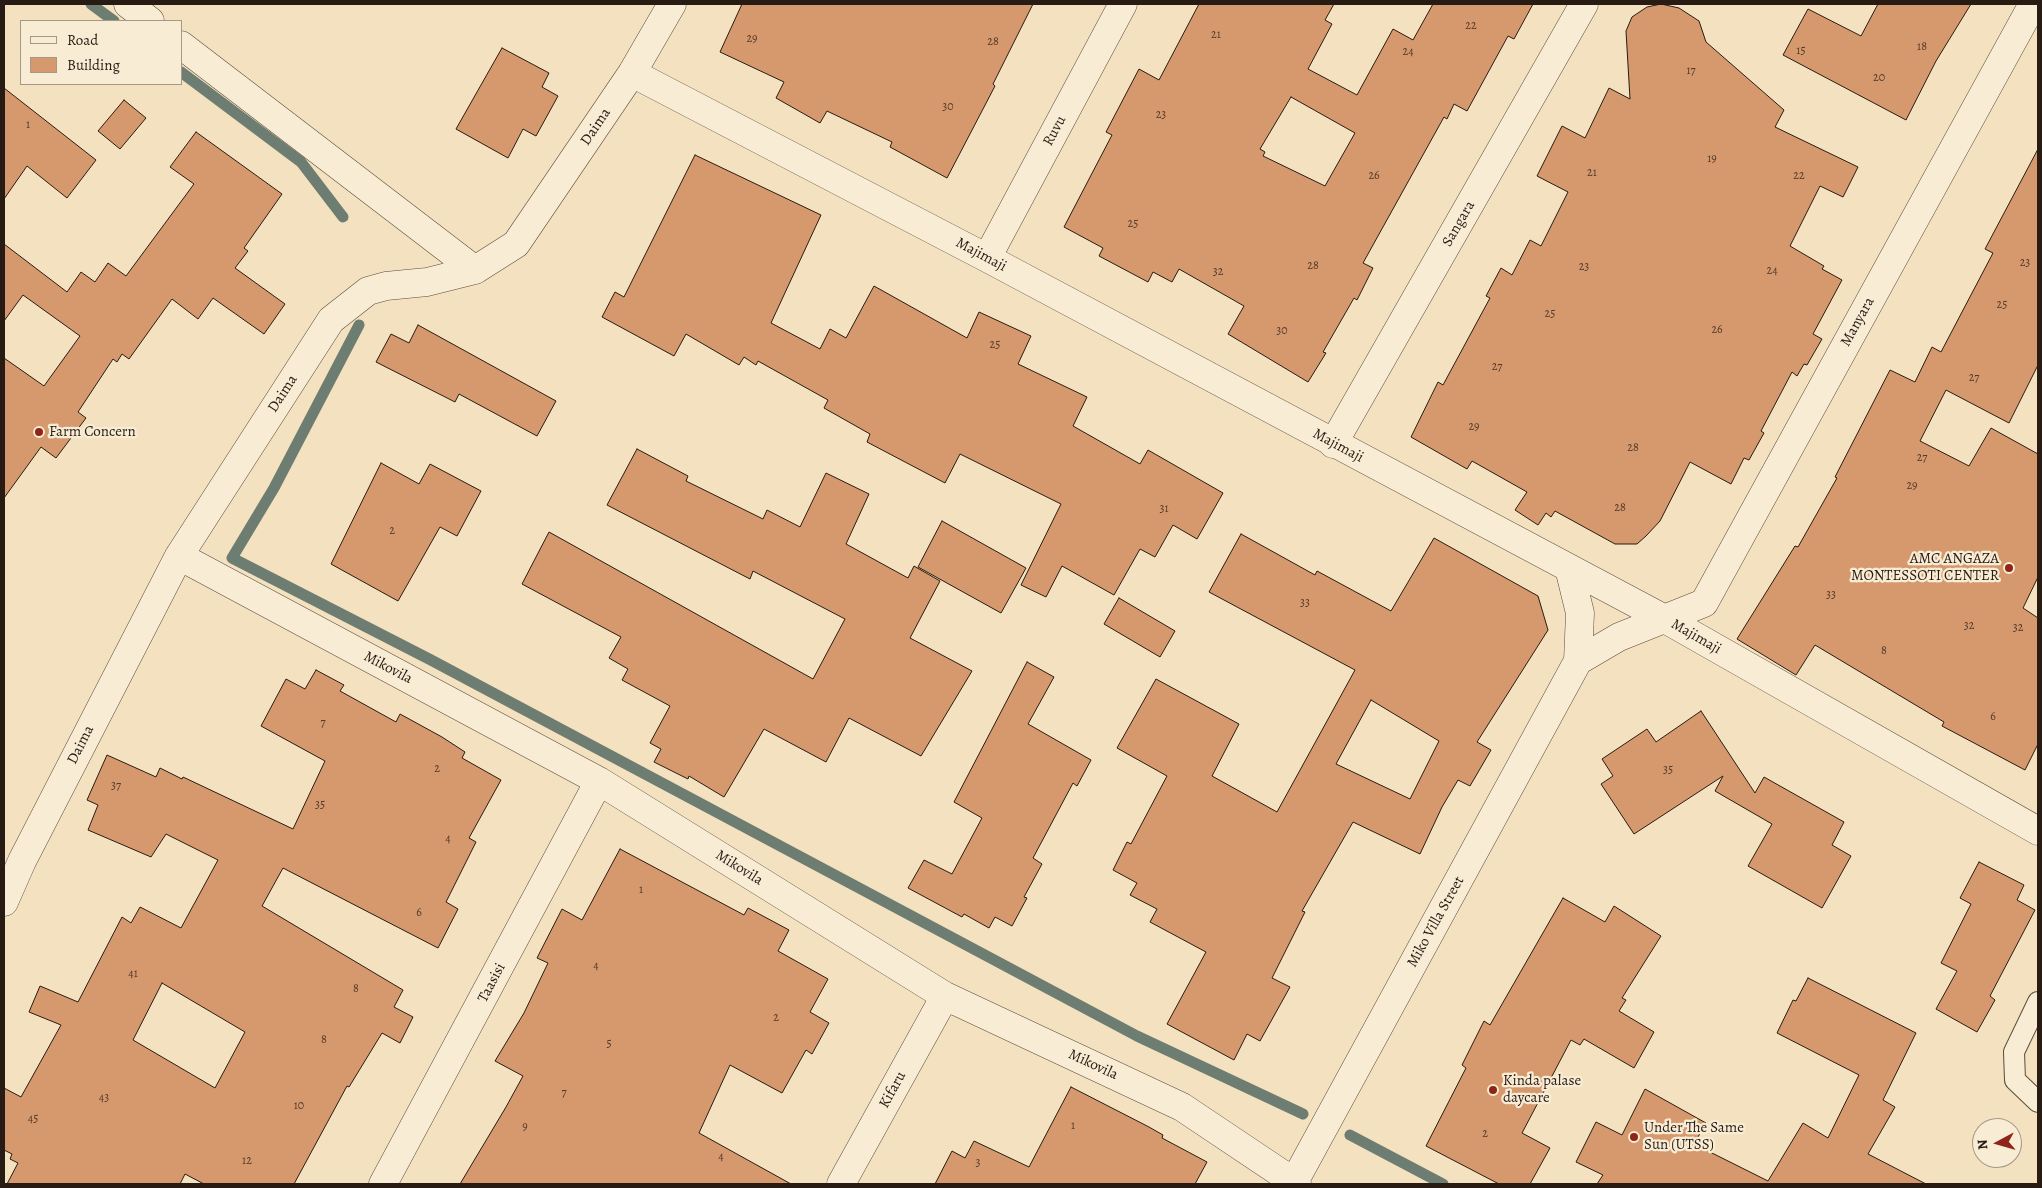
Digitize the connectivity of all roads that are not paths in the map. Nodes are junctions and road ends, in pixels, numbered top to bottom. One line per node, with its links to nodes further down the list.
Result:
1 (128, 4): 6 (street)
2 (672, 4): 8 (street, Daima)
3 (1123, 4): 9 (street, Ruvu)
4 (1584, 4): 11 (street, Sangara)
5 (2033, 4): 14 (street, Manyara)
6 (149, 20)
7 (182, 46): 10 (street)
8 (632, 73): 9 (street, Majimaji); 10 (street, Daima)
9 (987, 258): 11 (street, Majimaji)
10 (475, 270): 12 (street, Daima)
11 (1333, 444): 13 (street, Majimaji)
12 (179, 556): 16 (street, Mikovila); 18 (street, Daima)
13 (1569, 568): 14 (street, Majimaji); 15 (street)
14 (1665, 619): 15 (street, Manyara); 17 (street, Majimaji)
15 (1578, 661): 24 (street, Miko Villa Street)
16 (599, 781): 19 (street, Mikovila); 22 (street, Taasisi)
17 (2038, 831)
18 (4, 902)
19 (944, 996): 23 (street, Kifaru); 24 (street, Mikovila)
20 (2038, 1002): 21 (lane)
21 (2038, 1102)
22 (383, 1184)
23 (841, 1184)
24 (1295, 1184)

